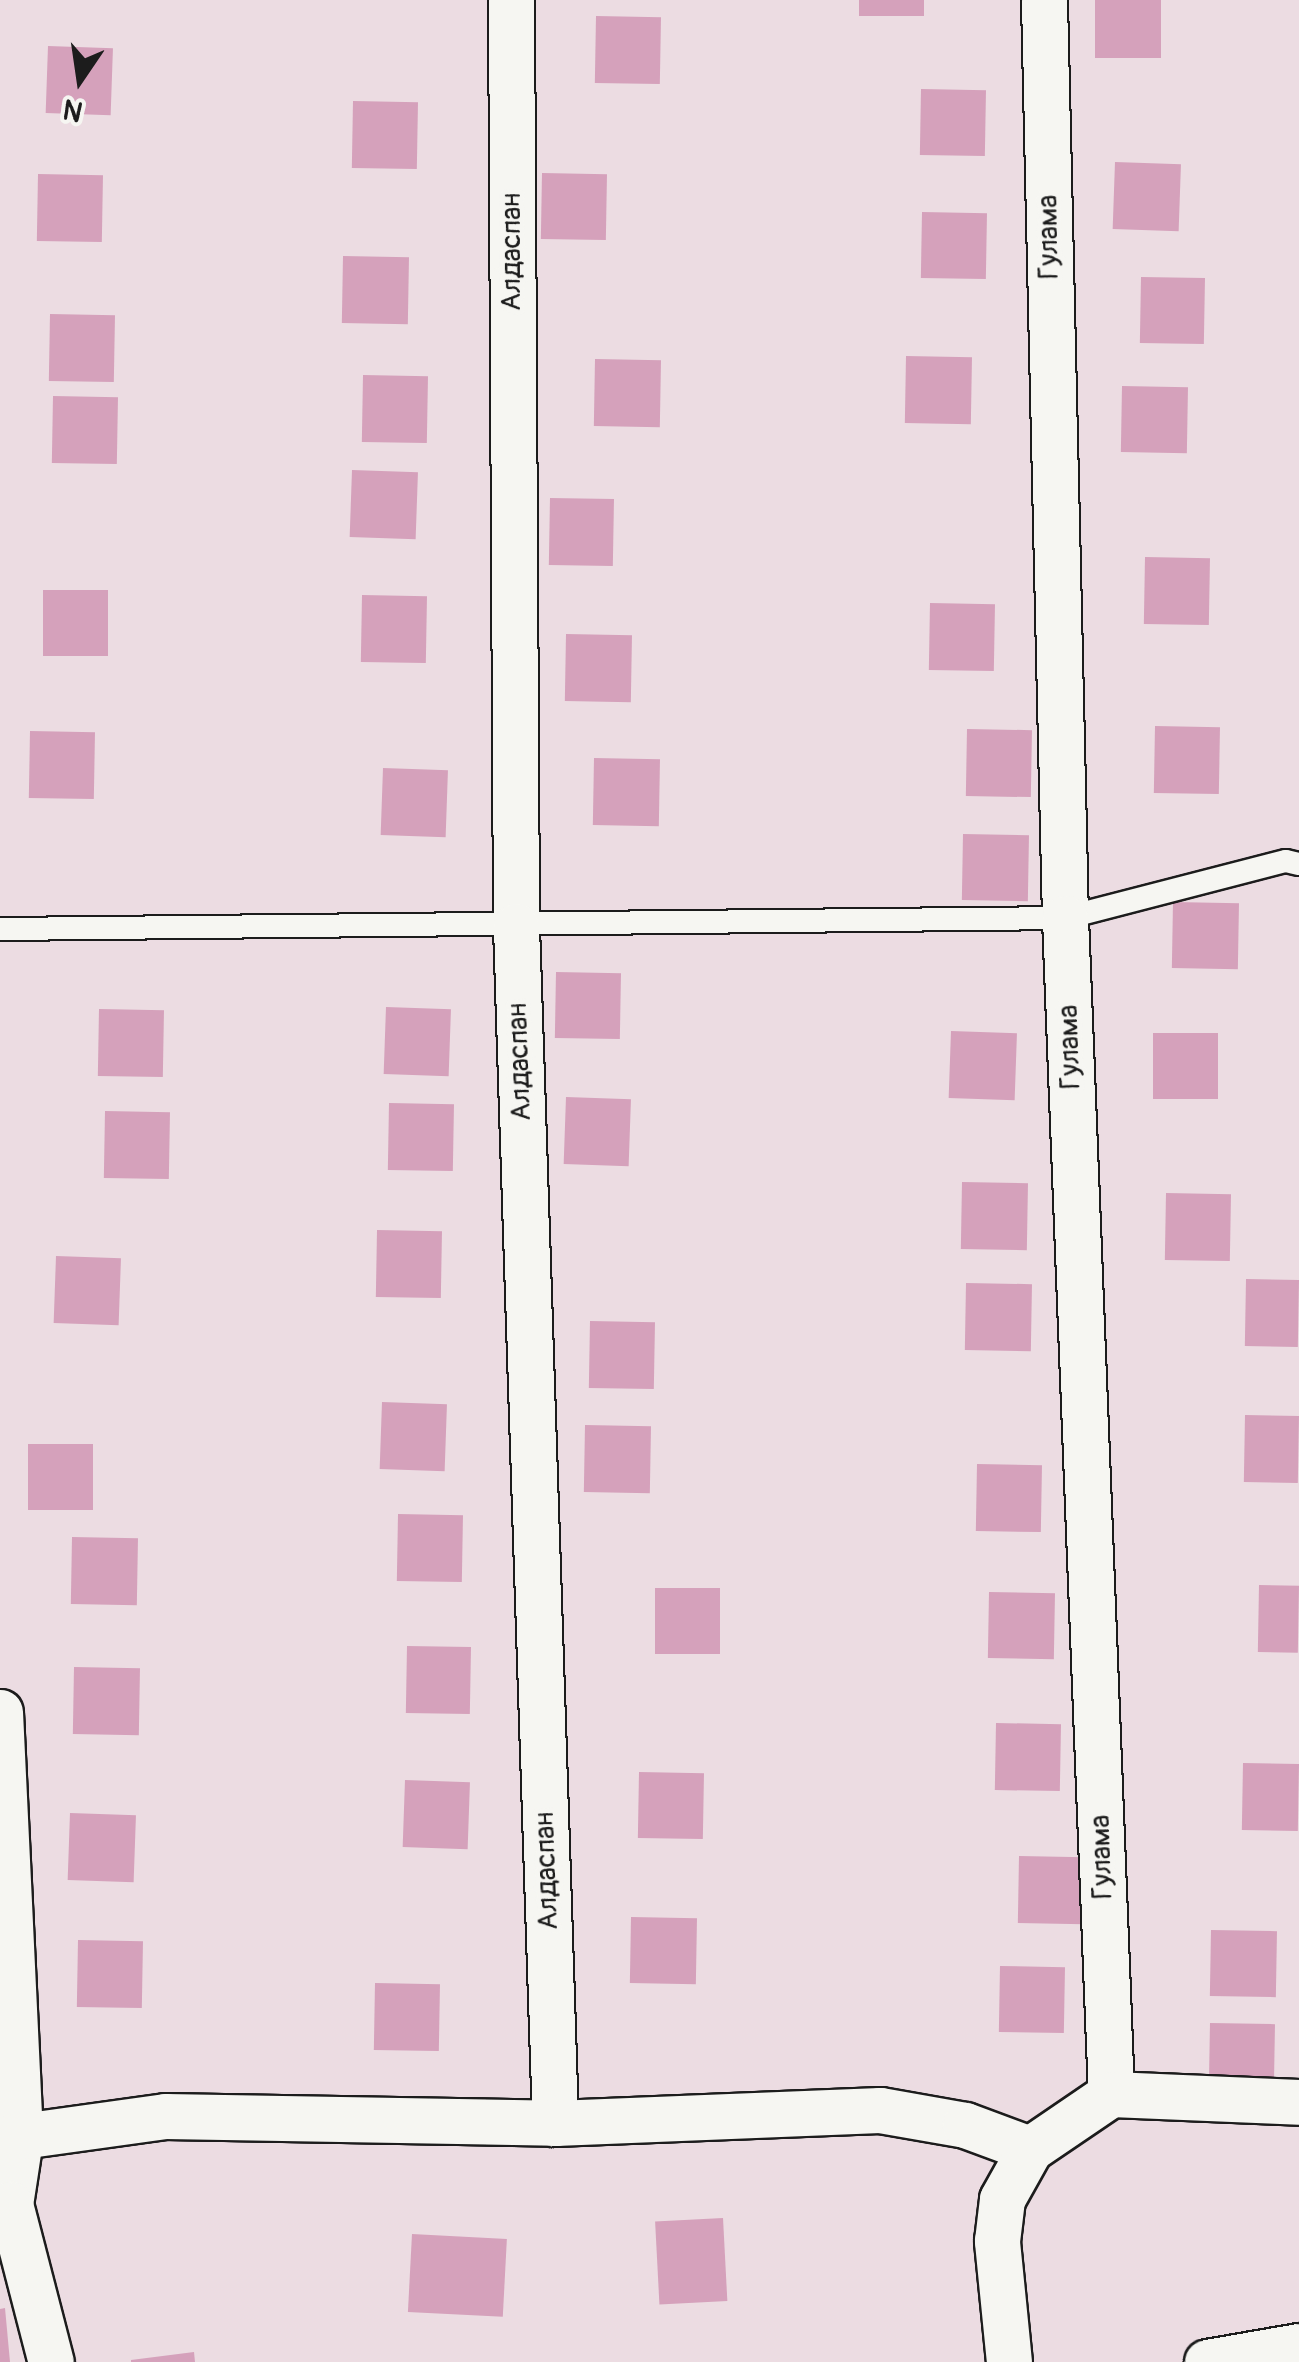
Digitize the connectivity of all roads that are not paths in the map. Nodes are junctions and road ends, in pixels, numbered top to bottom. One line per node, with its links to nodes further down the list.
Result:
1 (511, 0): 5 (street, Алдаспан)
2 (1044, 0): 4 (street, Гулама)
3 (1299, 864): 4 (lane)
4 (1066, 918): 5 (lane); 8 (street, Гулама)
5 (516, 926): 6 (lane); 10 (street, Алдаспан)
6 (0, 929)
7 (0, 1712): 11 (street)
8 (1111, 2094): 9 (street); 12 (street)
9 (1299, 2102)
10 (555, 2123): 11 (street); 12 (street)
11 (10, 2139): 14 (street)
12 (1030, 2148): 15 (street)
13 (1299, 2346): 16 (street)
14 (51, 2362)
15 (1009, 2362)
16 (1207, 2362)

